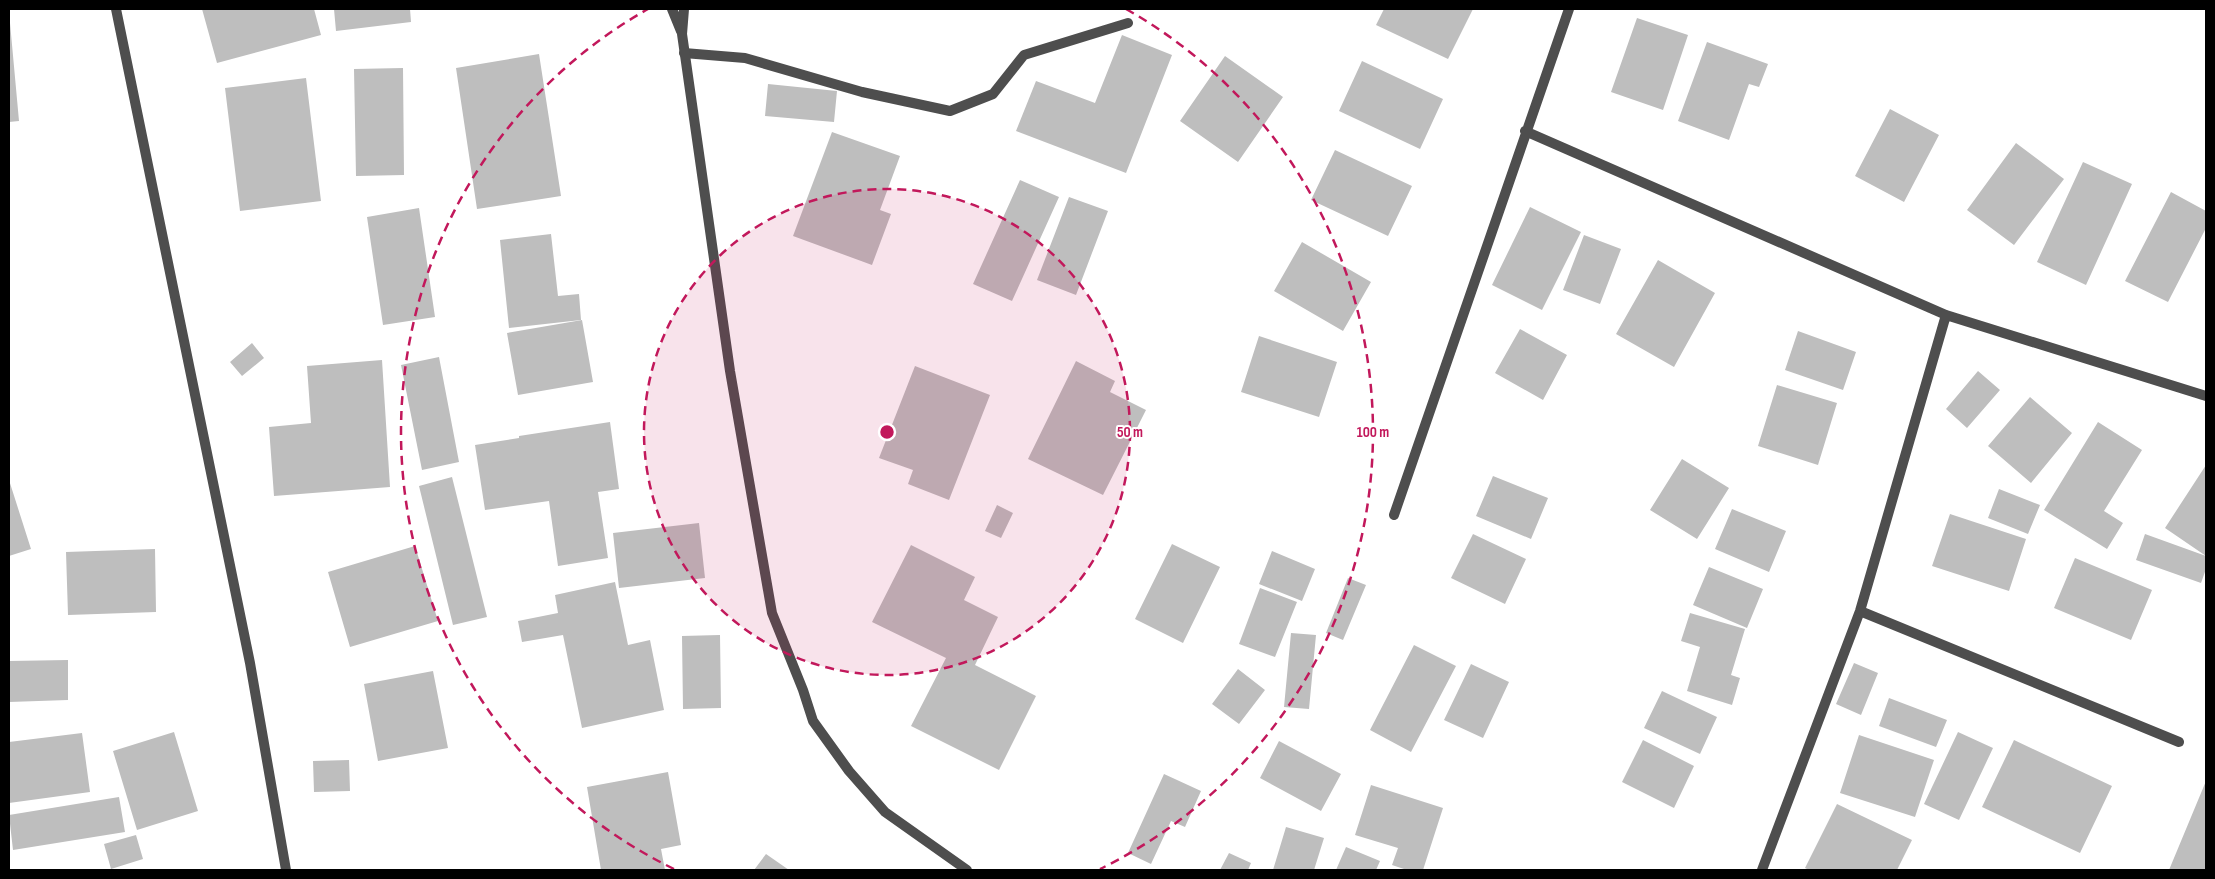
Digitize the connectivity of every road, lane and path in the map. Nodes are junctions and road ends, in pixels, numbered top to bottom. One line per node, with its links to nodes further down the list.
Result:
1 (116, 9): 14 (street)
2 (672, 9): 6 (street)
3 (684, 9): 6 (street)
4 (1569, 9): 8 (street)
5 (1128, 23): 7 (street)
6 (682, 34): 7 (street)
7 (684, 53): 15 (street)
8 (1525, 131): 9 (street); 11 (street)
9 (1946, 316): 10 (street); 12 (street)
10 (2206, 396)
11 (1394, 514)
12 (1860, 611): 13 (street); 16 (street)
13 (2178, 742)
14 (286, 870)
15 (968, 870)
16 (1762, 870)

